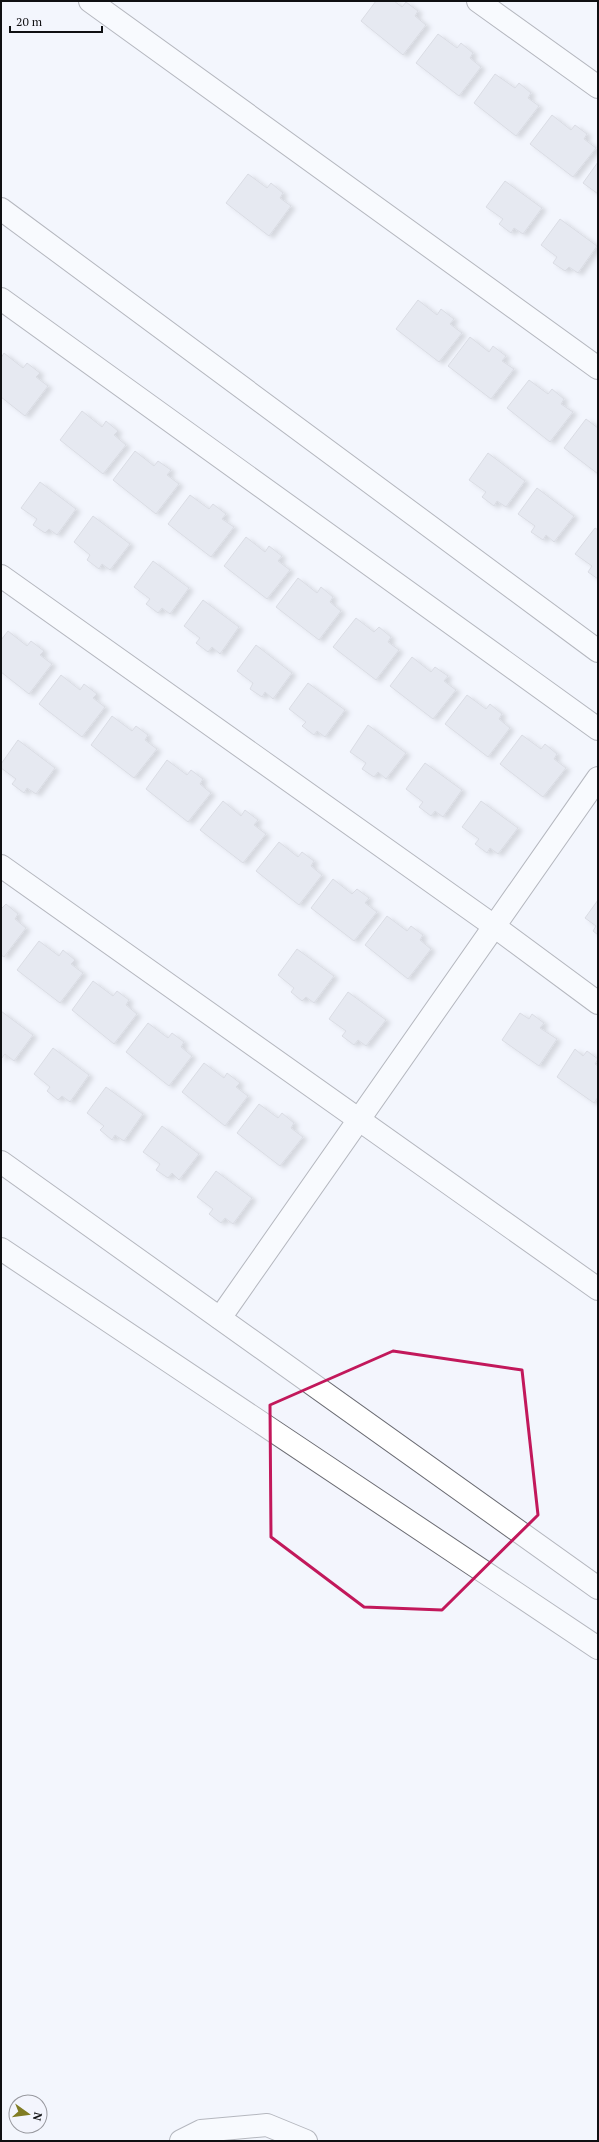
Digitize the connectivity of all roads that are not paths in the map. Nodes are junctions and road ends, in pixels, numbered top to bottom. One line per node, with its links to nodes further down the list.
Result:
1 (90, 1): 6 (street)
2 (478, 1): 3 (street)
3 (598, 87)
4 (1, 209): 8 (street)
5 (1, 299): 9 (street)
6 (598, 368)
7 (1, 576): 12 (street)
8 (598, 651)
9 (598, 728)
10 (598, 778): 12 (street)
11 (1, 866): 14 (street)
12 (494, 926): 13 (street); 14 (street)
13 (598, 1003)
14 (358, 1118): 17 (street); 18 (street)
15 (1, 1162): 18 (street)
16 (1, 1249): 20 (street)
17 (598, 1290)
18 (220, 1318): 19 (street)
19 (598, 1588)
20 (598, 1648)
21 (181, 2141): 22 (street)
22 (306, 2141)

